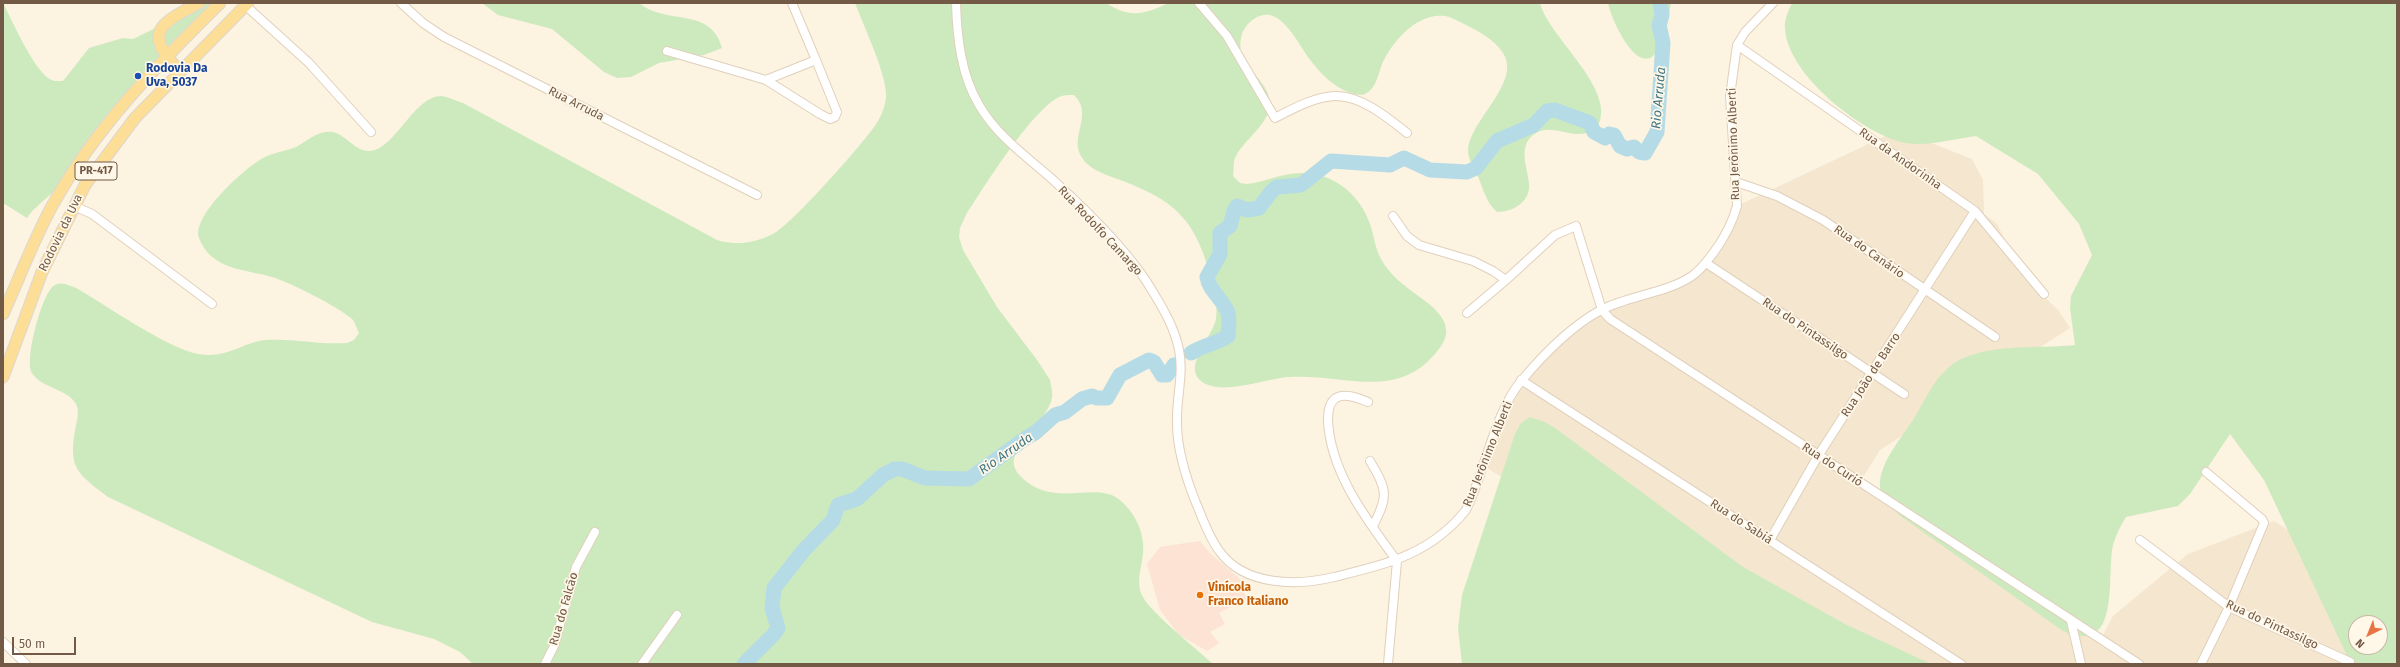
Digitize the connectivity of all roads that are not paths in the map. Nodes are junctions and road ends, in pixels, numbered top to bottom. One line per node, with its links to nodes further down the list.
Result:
1 (199, 3): 11 (main road)
2 (220, 3): 11 (main road, Rodovia da Uva / PR-417)
3 (401, 3): 18 (street, Rua Arruda)
4 (792, 3): 12 (street)
5 (956, 3): 43 (street, Rua Rodolfo Camargo)
6 (1199, 3): 16 (street)
7 (1773, 3): 9 (street, Rua Jerônimo Alberti)
8 (247, 4): 13 (main road, Rodovia da Uva / PR-417); 15 (street)
9 (1737, 45): 17 (street, Rua Jerônimo Alberti); 20 (street, Rua da Andorinha)
10 (667, 51): 14 (street)
11 (166, 57): 13 (main road); 29 (main road, Rodovia da Uva / PR-417)
12 (816, 60): 14 (street); 14 (street)
13 (180, 71): 19 (main road, Rodovia da Uva / PR-417)
14 (766, 80)
15 (371, 132)
16 (1407, 133)
17 (1736, 182): 22 (street, Rua Jerônimo Alberti); 24 (street, Rua do Canário)
18 (756, 196)
19 (74, 206): 26 (street); 32 (main road, Rodovia da Uva / PR-417)
20 (1975, 211): 24 (street, Rua João de Barro); 25 (street, Rua da Andorinha)
21 (1393, 216): 23 (street)
22 (1706, 263): 27 (street, Rua Jerônimo Alberti); 31 (street, Rua do Pintassilgo)
23 (1506, 280): 27 (street); 28 (street)
24 (1924, 291): 30 (street, Rua do Canário); 31 (street, Rua João de Barro)
25 (2044, 294)
26 (212, 304)
27 (1602, 310): 33 (street, Rua Jerônimo Alberti); 36 (street, Rua do Curió)
28 (1467, 312)
29 (3, 314)
30 (1995, 337)
31 (1872, 373): 34 (street, Rua do Pintassilgo); 36 (street, Rua João de Barro)
32 (3, 377)
33 (1521, 380): 41 (street, Rua do Sabiá); 43 (street, Rua Jerônimo Alberti)
34 (1904, 394)
35 (1368, 402): 39 (street)
36 (1818, 456): 41 (street, Rua João de Barro); 46 (street, Rua do Curió)
37 (1370, 460): 39 (street)
38 (2206, 472): 44 (street)
39 (1373, 526): 43 (street)
40 (595, 532): 50 (street, Rua do Falcão)
41 (1770, 540): 53 (street, Rua do Sabiá)
42 (2140, 540): 44 (street, Rua do Pintassilgo)
43 (1397, 561): 52 (street)
44 (2229, 607): 48 (street, Rua do Pintassilgo); 56 (street)
45 (677, 615): 51 (street)
46 (2071, 620): 54 (street); 55 (street, Rua do Curió)
47 (3, 642): 49 (street)
48 (2350, 662)
49 (26, 664)
50 (545, 664)
51 (642, 664)
52 (1388, 664)
53 (1962, 664)
54 (2081, 664)
55 (2139, 664)
56 (2201, 664)

